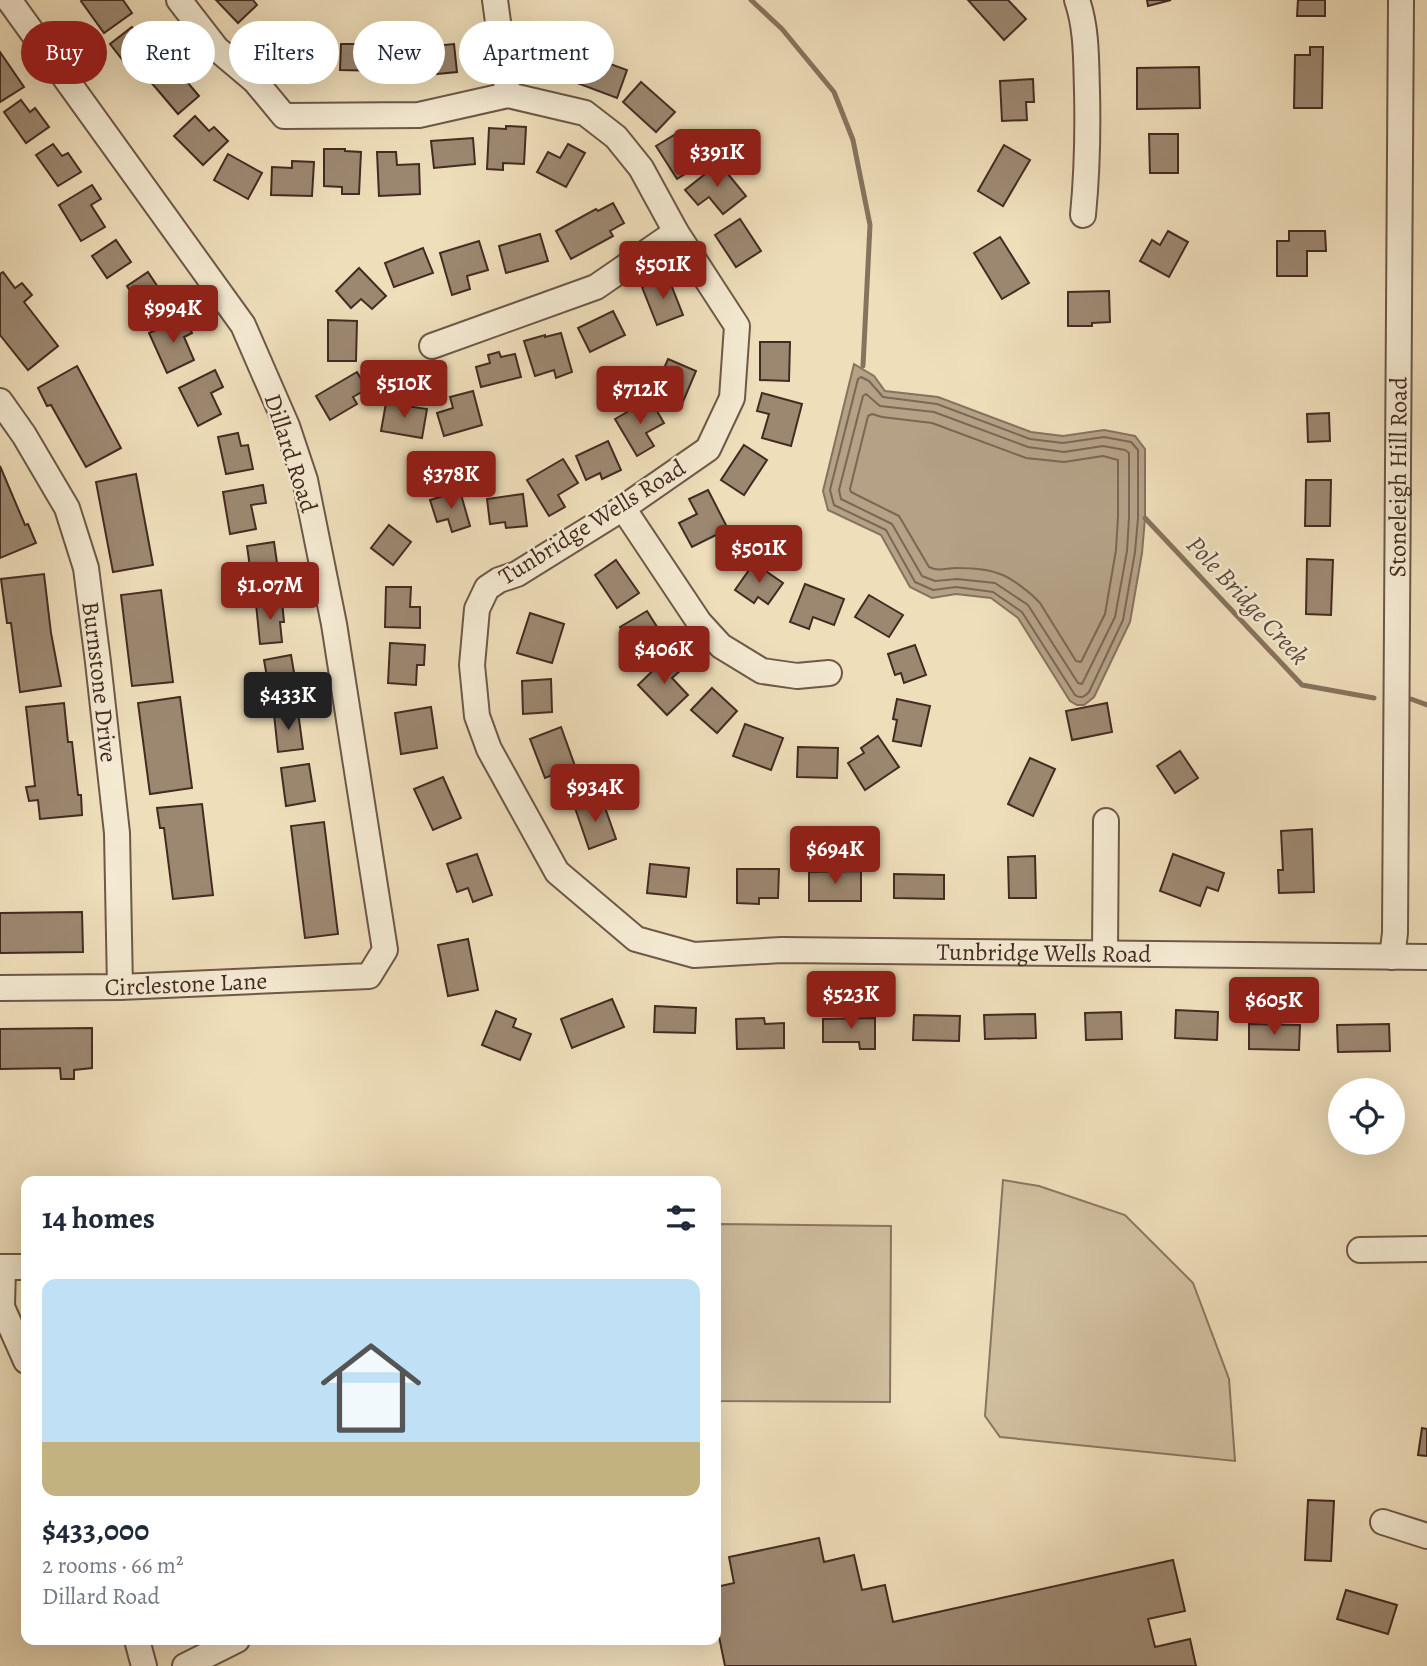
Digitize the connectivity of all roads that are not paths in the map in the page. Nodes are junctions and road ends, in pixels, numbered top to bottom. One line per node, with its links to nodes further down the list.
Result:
1 (9, 0): 17 (street, Dillard Road)
2 (179, 0): 6 (street, Tunbridge Wells Road)
3 (495, 0): 6 (street)
4 (1077, 0): 7 (street)
5 (1401, 0): 15 (street, Stoneleigh Hill Road)
6 (508, 94): 8 (street, Tunbridge Wells Road)
7 (1083, 215)
8 (677, 232): 9 (street); 11 (street, Tunbridge Wells Road)
9 (432, 345)
10 (0, 401): 18 (street, Burnstone Drive)
11 (623, 508): 12 (street); 14 (street, Tunbridge Wells Road)
12 (829, 673)
13 (1106, 821): 14 (street)
14 (1105, 953): 15 (street, Tunbridge Wells Road)
15 (1392, 957): 16 (street, Tunbridge Wells Road)
16 (1427, 957)
17 (369, 976): 18 (street, Circlestone Lane)
18 (120, 987): 19 (street, Circlestone Lane)
19 (0, 988)
20 (1427, 1249): 21 (street)
21 (1360, 1250)
22 (10, 1267): 23 (street)
23 (21, 1350)
24 (1382, 1522): 25 (street)
25 (1427, 1535)
26 (138, 1645): 28 (street)
27 (227, 1645): 29 (street)
28 (144, 1666)
29 (185, 1666)

